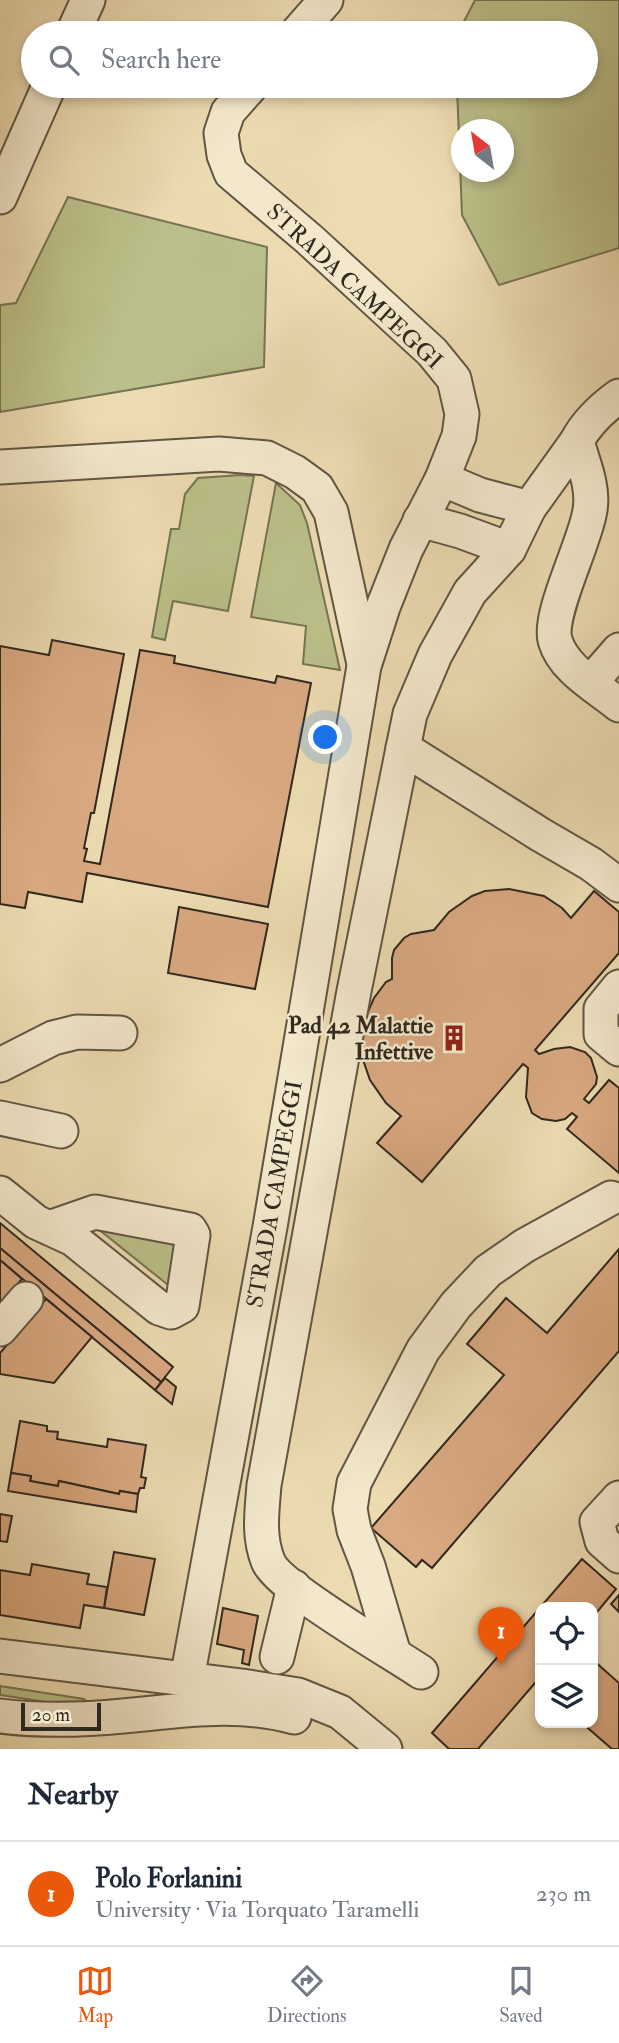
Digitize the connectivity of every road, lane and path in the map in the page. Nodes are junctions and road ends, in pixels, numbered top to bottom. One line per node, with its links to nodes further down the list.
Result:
1 (88, 0): 3 (street)
2 (326, 0): 4 (street)
3 (78, 21)
4 (308, 21)
5 (44, 98): 7 (street)
6 (240, 98): 11 (street, STRADA CAMPEGGI)
7 (0, 197)
8 (619, 396): 9 (street)
9 (577, 441): 12 (street); 19 (street)
10 (0, 467): 15 (street, STRADA CAMPEGGI)
11 (442, 480): 12 (street); 13 (street, STRADA CAMPEGGI)
12 (529, 508): 14 (street)
13 (420, 520): 14 (street); 16 (street, STRADA CAMPEGGI)
14 (509, 549): 21 (street)
15 (341, 558): 16 (street); 18 (street, STRADA CAMPEGGI)
16 (394, 578): 18 (street, STRADA CAMPEGGI)
17 (619, 650): 19 (street)
18 (364, 666): 42 (street, STRADA CAMPEGGI)
19 (591, 682): 20 (street)
20 (619, 705)
21 (403, 748): 22 (street); 36 (street)
22 (619, 885)
23 (619, 987): 25 (street)
24 (120, 1034): 26 (street)
25 (619, 1049)
26 (0, 1065)
27 (0, 1118): 28 (street)
28 (61, 1131)
29 (0, 1193): 31 (street)
30 (611, 1198): 37 (street)
31 (49, 1228)
32 (26, 1299): 33 (street)
33 (0, 1329)
34 (619, 1498): 35 (street)
35 (619, 1556)
36 (293, 1587): 37 (street); 39 (street)
37 (394, 1654): 41 (street)
38 (0, 1656): 40 (street)
39 (277, 1657)
40 (118, 1671): 42 (street); 44 (street)
41 (421, 1672)
42 (187, 1679): 46 (street)
43 (0, 1716): 44 (street)
44 (122, 1716): 45 (street)
45 (371, 1749)
46 (385, 1749)

